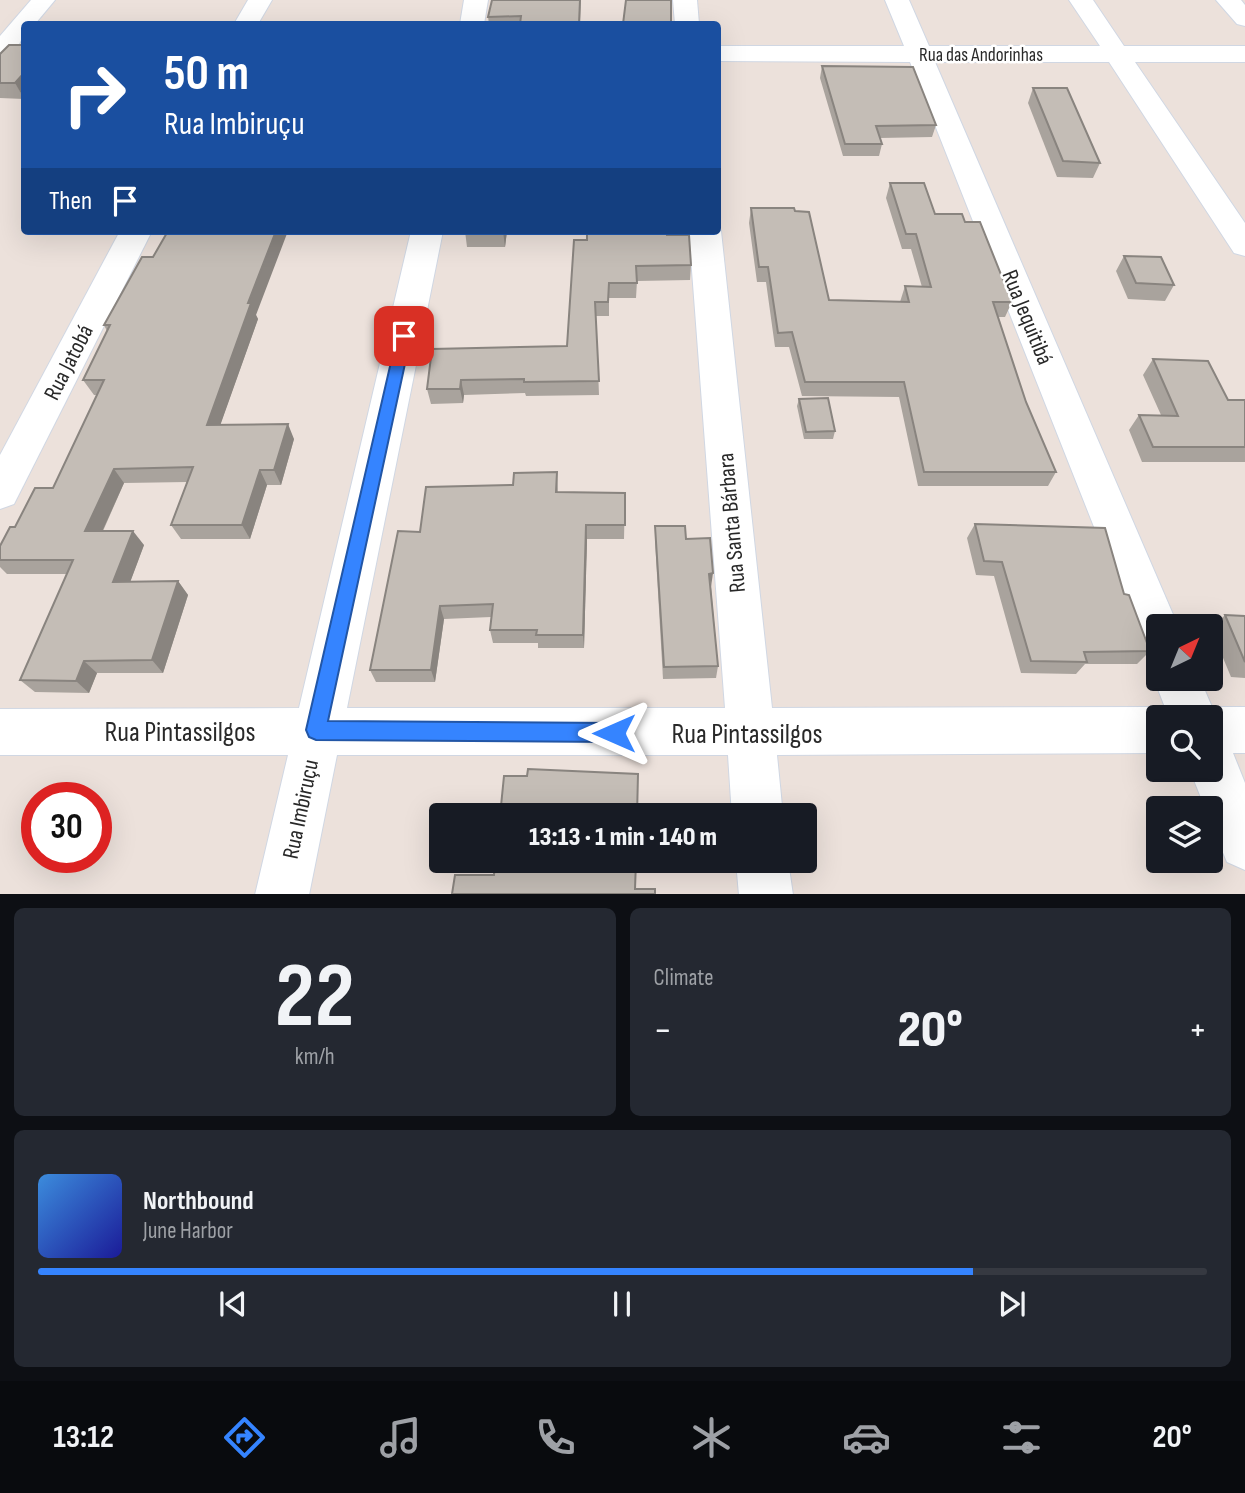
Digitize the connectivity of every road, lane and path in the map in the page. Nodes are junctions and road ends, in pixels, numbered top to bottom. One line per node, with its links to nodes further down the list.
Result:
1 (43, 0): 9 (street)
2 (260, 0): 10 (street)
3 (476, 0): 11 (street)
4 (685, 0): 12 (street)
5 (897, 0): 15 (street, Rua Jequitibá)
6 (1081, 0): 17 (street)
7 (1228, 0): 8 (street)
8 (1245, 19)
9 (26, 21)
10 (248, 21)
11 (472, 21)
12 (687, 21)
13 (21, 27): 14 (street)
14 (0, 52)
15 (919, 53): 16 (street, Rua das Andorinhas); 17 (street, Rua das Andorinhas); 26 (street, Rua Jequitibá)
16 (721, 54)
17 (1115, 54): 18 (street, Rua das Andorinhas); 24 (street)
18 (1245, 54)
19 (0, 59): 20 (street)
20 (21, 59)
21 (134, 235): 25 (street, Rua Jatobá)
22 (426, 235): 27 (street, Rua Imbiruçu)
23 (705, 235): 32 (street, Rua Santa Bárbara)
24 (1245, 246)
25 (0, 493)
26 (1150, 614)
27 (316, 730): 31 (street, Rua Pintassilgos); 32 (street, Rua Pintassilgos); 37 (street, Rua Imbiruçu)
28 (1146, 730): 32 (street, Rua Pintassilgos)
29 (1223, 730): 30 (street)
30 (1245, 730)
31 (0, 732)
32 (749, 734): 34 (street, Rua Santa Bárbara)
33 (1220, 782): 35 (street)
34 (757, 803)
35 (1245, 844)
36 (763, 873): 38 (street)
37 (282, 894)
38 (766, 894)

